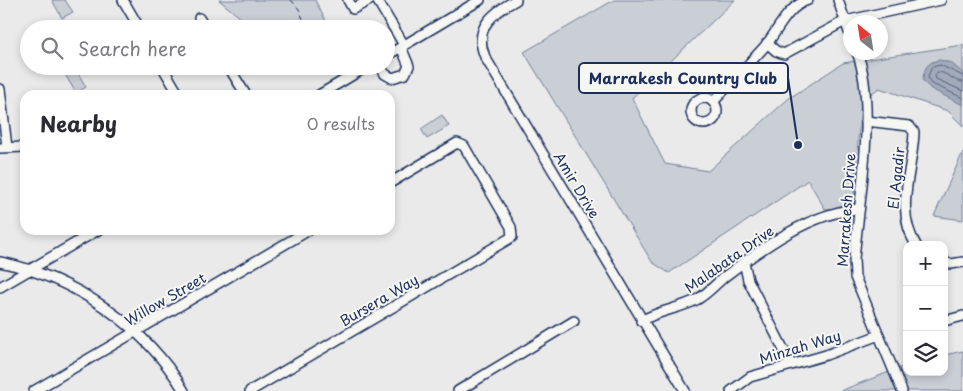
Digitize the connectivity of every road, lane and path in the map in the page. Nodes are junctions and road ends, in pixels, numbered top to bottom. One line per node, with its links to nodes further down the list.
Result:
1 (123, 0): 13 (street)
2 (291, 0): 14 (path)
3 (348, 0): 4 (street)
4 (370, 0)
5 (377, 0): 15 (street)
6 (480, 0): 19 (street)
7 (516, 0): 46 (street, Amir Drive)
8 (808, 0): 18 (street)
9 (838, 0): 11 (street)
10 (941, 0): 12 (street)
11 (843, 15)
12 (872, 15)
13 (135, 20)
14 (303, 20)
15 (388, 20)
16 (843, 22): 18 (street)
17 (395, 33): 19 (street)
18 (767, 43): 30 (street)
19 (402, 46): 20 (street); 25 (street)
20 (395, 50)
21 (860, 60): 31 (street, Marrakesh Drive)
22 (167, 75): 27 (street)
23 (234, 75): 28 (street)
24 (352, 75): 29 (street)
25 (387, 75)
26 (0, 89): 33 (street)
27 (176, 90)
28 (243, 90)
29 (327, 90)
30 (713, 102)
31 (866, 121): 35 (street, Marrakesh Drive); 38 (street, El Agadir)
32 (20, 147): 33 (street)
33 (4, 148)
34 (395, 179): 54 (street, Bursera Way)
35 (859, 209): 40 (street, Malabata Drive); 50 (street, Marrakesh Drive)
36 (89, 235): 43 (street)
37 (301, 235): 49 (street, Willow Street)
38 (914, 241)
39 (0, 262): 43 (street)
40 (744, 262): 46 (street, Malabata Drive); 51 (street)
41 (963, 262): 42 (street)
42 (948, 263)
43 (31, 269): 44 (street); 49 (street)
44 (0, 287)
45 (963, 316): 47 (street)
46 (642, 320): 56 (street, Amir Drive)
47 (948, 320)
48 (574, 321): 55 (street)
49 (136, 332): 52 (street, Willow Street); 53 (street)
50 (879, 335): 51 (street, Minzah Way); 58 (street, Marrakesh Drive)
51 (791, 364): 57 (street, Minzah Way)
52 (34, 391)
53 (184, 391)
54 (250, 391)
55 (458, 391)
56 (685, 391)
57 (731, 391)
58 (902, 391)

